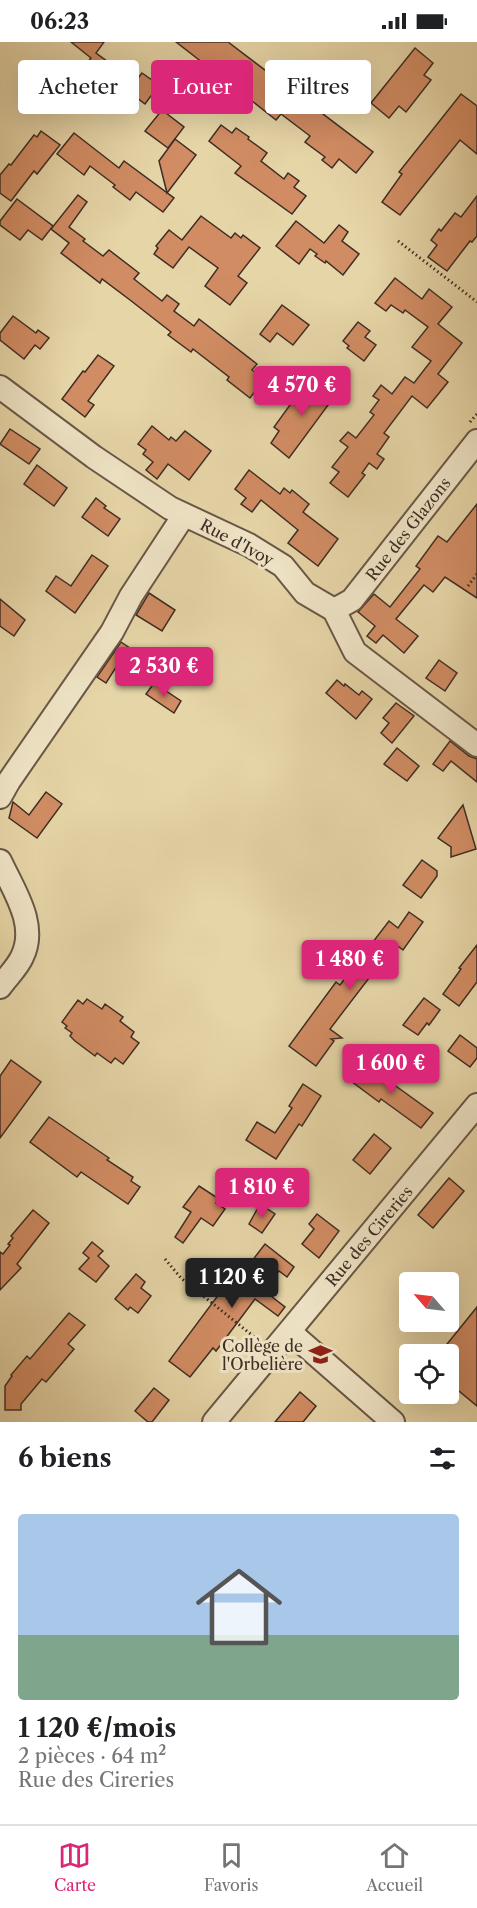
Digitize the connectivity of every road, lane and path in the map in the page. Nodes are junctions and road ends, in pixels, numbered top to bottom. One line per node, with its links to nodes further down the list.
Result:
1 (398, 241): 2 (path)
2 (477, 303)
3 (0, 387): 5 (street, Rue d'Ivoy)
4 (477, 441): 8 (street, Rue des Glazons)
5 (184, 515): 8 (street, Rue d'Ivoy); 10 (street)
6 (477, 574): 7 (path)
7 (468, 586)
8 (334, 610): 9 (street)
9 (477, 745)
10 (0, 796)
11 (0, 861): 12 (street)
12 (0, 987)
13 (477, 1105): 15 (street, Rue des Cireries)
14 (165, 1259): 16 (path)
15 (290, 1332): 17 (street, Rue des Cireries); 18 (street)
16 (258, 1341)
17 (214, 1422)
18 (393, 1422)

